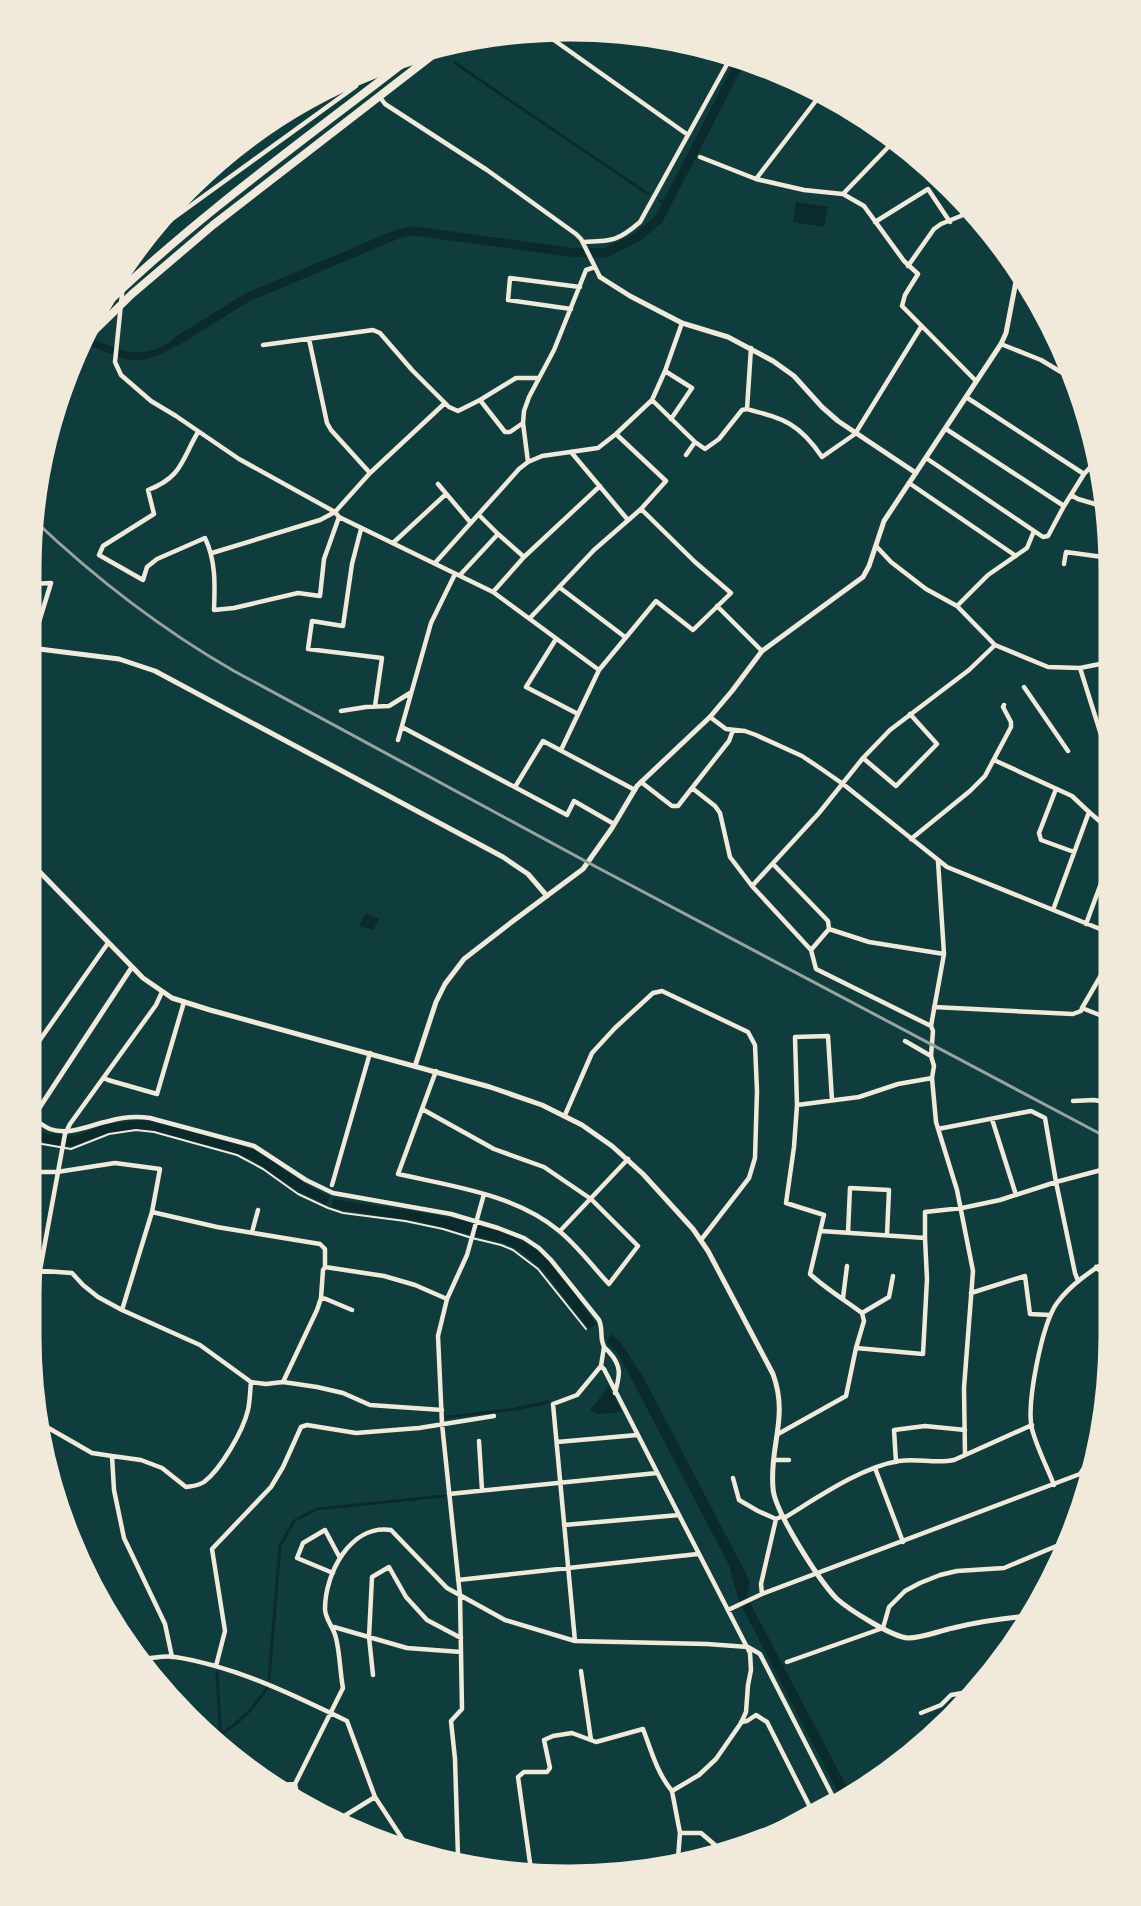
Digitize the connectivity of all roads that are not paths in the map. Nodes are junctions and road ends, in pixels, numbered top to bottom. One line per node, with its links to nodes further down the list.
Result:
1 (555, 41): 8 (street)
2 (424, 62): 6 (highway)
3 (726, 64): 8 (street)
4 (391, 72): 24 (highway)
5 (355, 87): 13 (street)
6 (379, 96): 17 (street); 27 (highway)
7 (816, 101): 11 (street)
8 (688, 135): 17 (street)
9 (888, 147): 12 (street)
10 (700, 156): 11 (street)
11 (756, 179): 12 (street)
12 (843, 194): 15 (street)
13 (178, 215)
14 (964, 215): 16 (street)
15 (875, 222): 16 (street); 19 (street)
16 (950, 222): 19 (street)
17 (583, 242): 18 (street)
18 (594, 265): 20 (street); 22 (street)
19 (908, 266): 28 (street)
20 (600, 277): 26 (street)
21 (1016, 284): 30 (street)
22 (580, 287): 25 (street); 25 (street)
23 (123, 288): 45 (street)
24 (121, 291)
25 (571, 309): 35 (street)
26 (682, 323): 32 (street); 33 (street)
27 (102, 324)
28 (921, 327): 36 (street); 47 (street)
29 (309, 339): 31 (street); 40 (street); 54 (street)
30 (1001, 344): 34 (street); 36 (street)
31 (263, 345)
32 (751, 348): 41 (street); 47 (street)
33 (665, 371): 39 (street); 42 (street)
34 (1062, 372)
35 (539, 378): 38 (street); 43 (street)
36 (976, 381): 37 (street)
37 (966, 397): 44 (street); 56 (street)
38 (480, 400): 40 (street); 43 (street)
39 (652, 400): 42 (street); 46 (street)
40 (445, 403): 54 (street)
41 (747, 409): 47 (street); 48 (street)
42 (671, 419): 48 (street)
43 (523, 423): 52 (street)
44 (946, 429): 51 (street); 63 (street)
45 (198, 432): 65 (street); 74 (street)
46 (616, 434): 49 (street); 64 (street)
47 (855, 434): 55 (street)
48 (695, 442): 50 (street)
49 (571, 452): 52 (street); 59 (street)
50 (686, 455)
51 (926, 458): 55 (street); 70 (street)
52 (528, 462): 66 (street)
53 (1090, 467): 56 (street)
54 (370, 473): 65 (street)
55 (916, 473): 57 (street)
56 (1084, 474): 61 (street)
57 (909, 483): 73 (street); 75 (street)
58 (438, 484): 60 (street)
59 (600, 486): 67 (street); 76 (street)
60 (446, 494): 68 (street); 72 (street)
61 (1071, 495): 62 (street); 63 (street)
62 (1096, 505)
63 (1064, 506): 70 (street)
64 (641, 509): 67 (street); 84 (street)
65 (337, 514): 69 (street); 74 (street); 74 (street)
66 (479, 515): 68 (street); 71 (street)
67 (628, 520): 82 (street)
68 (471, 523): 78 (street)
69 (361, 529): 72 (street); 99 (street)
70 (1034, 531): 75 (street)
71 (498, 534): 76 (street); 80 (street)
72 (393, 543): 78 (street)
73 (876, 546): 85 (street); 92 (street)
74 (212, 553)
75 (1016, 556): 85 (street)
76 (524, 557): 83 (street)
77 (1100, 557): 79 (street)
78 (435, 563): 80 (street)
79 (1064, 564)
80 (458, 574): 83 (street); 97 (street)
81 (40, 584): 87 (street)
82 (559, 587): 86 (street); 88 (street)
83 (493, 591): 86 (street)
84 (717, 606): 88 (street); 92 (street)
85 (957, 606): 90 (street)
86 (530, 618): 89 (street)
87 (40, 619)
88 (625, 637): 95 (street)
89 (556, 639): 95 (street); 101 (street)
90 (995, 645): 94 (street); 102 (street)
91 (40, 649): 128 (street)
92 (762, 651): 103 (street)
93 (1100, 664): 94 (street)
94 (1080, 669): 106 (street)
95 (598, 670): 101 (street)
96 (1024, 687): 109 (street)
97 (410, 693): 99 (street); 104 (street)
98 (1004, 705): 111 (street)
99 (375, 706): 100 (street)
100 (340, 711)
101 (578, 714): 108 (street)
102 (910, 714): 110 (street); 110 (street)
103 (710, 717): 105 (street); 112 (street)
104 (402, 727): 107 (street); 114 (street)
105 (734, 729): 113 (street); 115 (street)
106 (1100, 732)
107 (398, 740)
108 (561, 750): 114 (street); 117 (street)
109 (1068, 751)
110 (863, 758): 113 (street)
111 (994, 759): 116 (street); 121 (street)
112 (641, 782): 115 (street); 117 (street)
113 (843, 784): 121 (street); 124 (street)
114 (515, 787): 120 (street)
115 (692, 788): 126 (street)
116 (1056, 789): 118 (street); 122 (street)
117 (635, 790): 120 (street)
118 (1089, 812): 119 (street); 122 (street)
119 (1100, 821)
120 (614, 824): 128 (street)
121 (911, 839): 123 (street)
122 (1074, 852): 129 (street)
123 (938, 861): 129 (street); 135 (street)
124 (773, 864): 126 (street); 131 (street)
125 (40, 872): 133 (street)
126 (752, 886): 134 (street)
127 (1100, 886): 130 (street)
128 (548, 896): 148 (street)
129 (1053, 910): 130 (street)
130 (1086, 924): 132 (street)
131 (829, 929): 134 (street); 135 (street)
132 (1100, 929)
133 (108, 943): 136 (street); 144 (street)
134 (811, 950): 143 (street)
135 (944, 954): 140 (street)
136 (132, 968): 138 (street); 156 (street)
137 (1100, 976): 141 (street)
138 (162, 992): 139 (street); 150 (street)
139 (184, 1002): 146 (street); 150 (street)
140 (934, 1007): 141 (street); 143 (street)
141 (1082, 1008): 142 (street)
142 (1100, 1015)
143 (931, 1026): 147 (street)
144 (40, 1040)
145 (905, 1041): 147 (street)
146 (370, 1053): 148 (street); 170 (street)
147 (931, 1056): 151 (street)
148 (416, 1066): 149 (street)
149 (436, 1071): 157 (street); 158 (street)
150 (104, 1078): 162 (street)
151 (932, 1078): 152 (street); 161 (street)
152 (832, 1100): 155 (street); 155 (street)
153 (1073, 1101): 154 (street)
154 (1100, 1101)
155 (797, 1105): 179 (street)
156 (40, 1106)
157 (422, 1109): 171 (street); 173 (street)
158 (565, 1115): 165 (street); 185 (street)
159 (992, 1119): 161 (street); 169 (street); 172 (street)
160 (40, 1124): 162 (street)
161 (938, 1129): 174 (street)
162 (66, 1132): 164 (street); 170 (street)
163 (40, 1143): 164 (lane)
164 (62, 1148): 168 (street); 183 (lane)
165 (628, 1159): 173 (street); 185 (street)
166 (1100, 1170): 169 (street)
167 (40, 1172): 168 (street)
168 (57, 1172): 176 (street); 190 (street)
169 (1056, 1182): 172 (street); 193 (street)
170 (331, 1189): 177 (street)
171 (484, 1194): 177 (street); 178 (street)
172 (1016, 1194): 174 (street)
173 (591, 1199): 178 (street); 178 (street)
174 (962, 1208): 184 (street); 194 (street)
175 (258, 1210): 180 (street)
176 (152, 1212): 180 (street); 198 (street)
177 (476, 1222): 183 (street); 203 (street)
178 (560, 1231)
179 (821, 1231): 181 (street); 196 (street)
180 (252, 1232): 188 (street)
181 (848, 1233): 182 (street); 182 (street)
182 (887, 1236): 184 (street)
183 (472, 1237): 197 (street); 202 (lane)
184 (925, 1238): 204 (street)
185 (701, 1240): 215 (street)
186 (1100, 1265): 189 (street)
187 (847, 1266): 196 (street)
188 (326, 1267): 195 (street); 197 (street)
189 (1096, 1267): 191 (street); 193 (street)
190 (40, 1269): 198 (street)
191 (1100, 1271)
192 (892, 1276): 200 (street)
193 (1078, 1281): 201 (street)
194 (971, 1293): 201 (street); 214 (street)
195 (321, 1298): 199 (street); 207 (street)
196 (843, 1298): 200 (street)
197 (447, 1299): 209 (street)
198 (122, 1310): 206 (street)
199 (352, 1310)
200 (862, 1313): 204 (street)
201 (1050, 1315): 212 (street)
202 (586, 1329)
203 (604, 1347): 205 (street); 208 (street)
204 (856, 1348): 215 (street)
205 (600, 1366): 208 (street); 218 (street)
206 (251, 1382): 207 (street); 220 (street)
207 (283, 1382): 209 (street)
208 (615, 1393): 216 (street)
209 (442, 1410): 211 (street)
210 (494, 1416): 211 (street)
211 (442, 1424): 231 (street); 258 (street)
212 (1032, 1425): 219 (street); 229 (street)
213 (49, 1428): 220 (street)
214 (965, 1430): 219 (street); 223 (street)
215 (778, 1434): 221 (street)
216 (637, 1435): 218 (street); 226 (street)
217 (478, 1441): 230 (street)
218 (556, 1442): 228 (street)
219 (965, 1455): 223 (street)
220 (112, 1456): 255 (street)
221 (775, 1460): 222 (street); 233 (street)
222 (789, 1460)
223 (897, 1462): 224 (street)
224 (875, 1468): 233 (street); 236 (street)
225 (1083, 1470): 229 (street)
226 (657, 1473): 228 (street); 232 (street)
227 (733, 1478): 234 (street)
228 (560, 1482): 230 (street); 235 (street)
229 (1054, 1485): 236 (street)
230 (482, 1490): 231 (street)
231 (449, 1494): 243 (street)
232 (678, 1515): 235 (street); 238 (street)
233 (783, 1517): 234 (street); 242 (street)
234 (776, 1519): 244 (street)
235 (564, 1525): 240 (street)
236 (903, 1542): 242 (street)
237 (1057, 1546): 249 (street)
238 (698, 1554): 240 (street); 246 (street)
239 (340, 1558): 241 (street); 241 (street); 245 (street)
240 (568, 1567): 243 (street); 252 (street)
241 (333, 1573): 248 (street)
242 (818, 1574): 244 (street); 249 (street)
243 (458, 1580): 245 (street)
244 (762, 1594): 246 (street)
245 (460, 1596): 251 (street); 252 (street)
246 (728, 1610): 253 (street)
247 (1019, 1617): 249 (street)
248 (334, 1627): 250 (street); 262 (street)
249 (883, 1628): 257 (street)
250 (369, 1637): 251 (street); 254 (street); 260 (street)
251 (461, 1638): 254 (street)
252 (575, 1641): 253 (street)
253 (747, 1647): 264 (street); 271 (street)
254 (461, 1652): 277 (street)
255 (172, 1657): 256 (street); 258 (street)
256 (150, 1658)
257 (787, 1662)
258 (216, 1666): 262 (street)
259 (581, 1671): 265 (street)
260 (373, 1675)
261 (961, 1693): 263 (street)
262 (331, 1713): 267 (street); 270 (street)
263 (921, 1713)
264 (741, 1722): 269 (street); 272 (street)
265 (591, 1740): 269 (street); 279 (street)
266 (289, 1784): 267 (street)
267 (295, 1784): 268 (street)
268 (296, 1788)
269 (672, 1791): 274 (street)
270 (375, 1797): 273 (street); 275 (street)
271 (822, 1802)
272 (810, 1808)
273 (346, 1815)
274 (680, 1833): 276 (street); 278 (street)
275 (401, 1837)
276 (715, 1845)
277 (458, 1853)
278 (678, 1854)
279 (530, 1863)

